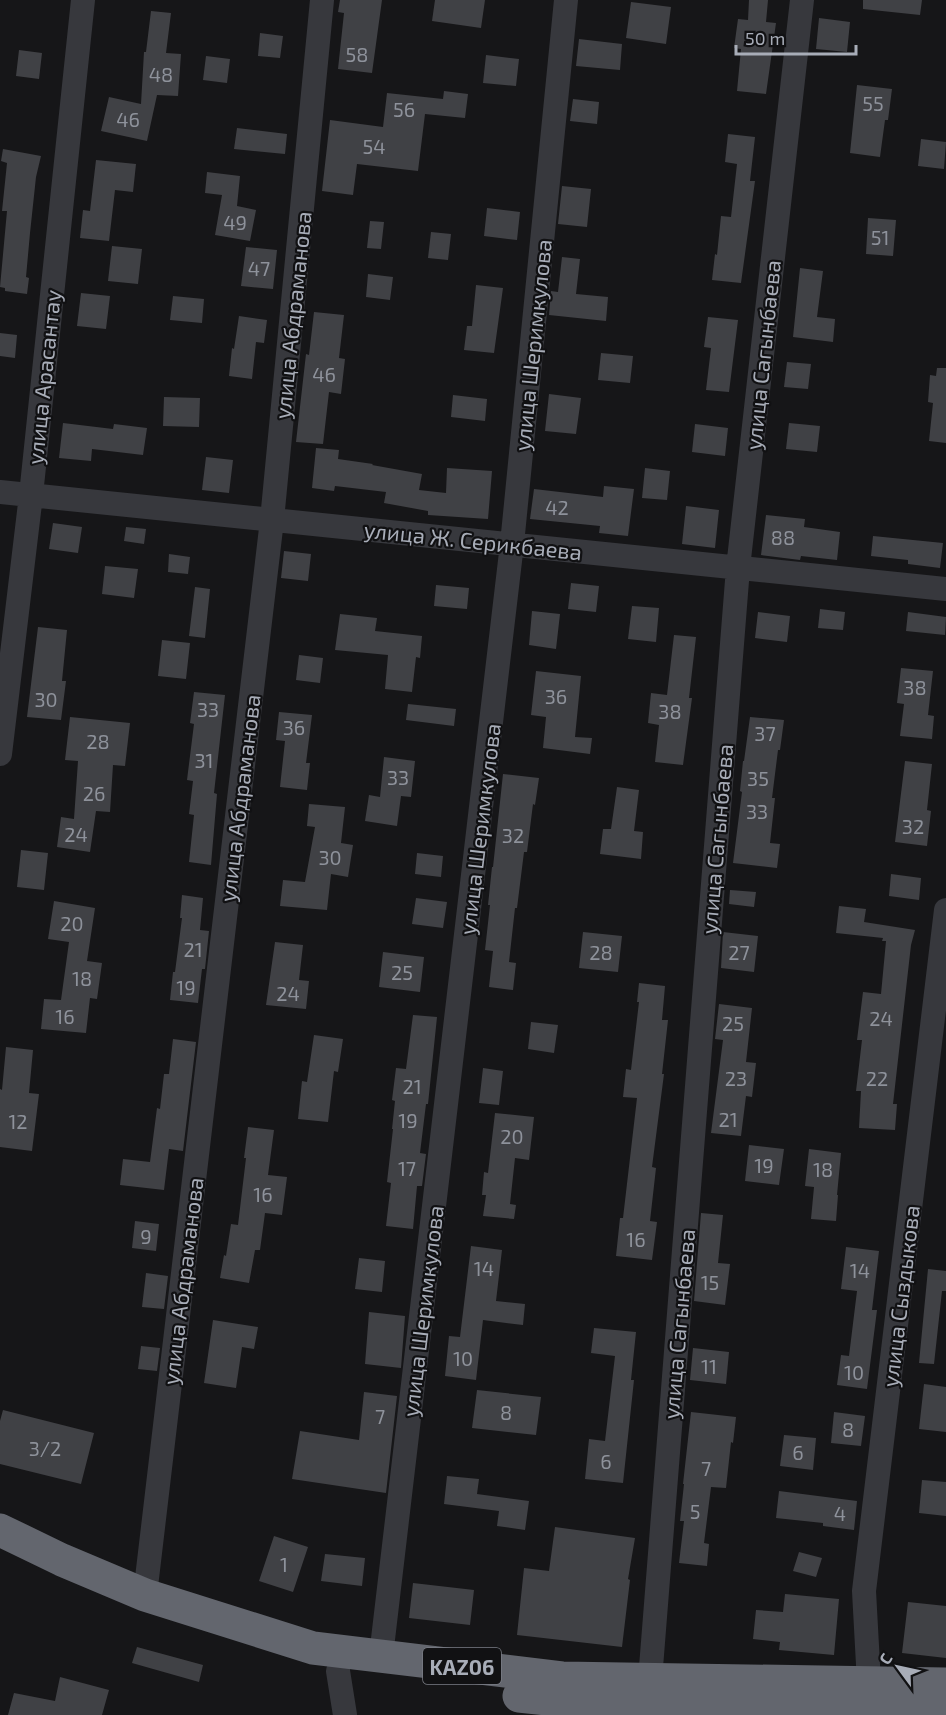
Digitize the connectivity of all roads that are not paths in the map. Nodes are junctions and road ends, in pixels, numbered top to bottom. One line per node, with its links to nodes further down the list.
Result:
1 (83, 0): 6 (street, улица Арасантау)
2 (322, 0): 7 (street, улица Абдраманова)
3 (566, 0): 8 (street, улица Шеримкулова)
4 (802, 0): 9 (street, улица Сагынбаева)
5 (0, 492): 6 (street, улица Ж. Серикбаева)
6 (31, 495): 7 (street, улица Ж. Серикбаева); 11 (street, улица Арасантау)
7 (272, 520): 8 (street, улица Ж. Серикбаева); 15 (street, улица Абдраманова)
8 (512, 544): 9 (street, улица Ж. Серикбаева); 16 (street, улица Шеримкулова)
9 (738, 568): 10 (street, улица Ж. Серикбаева); 18 (street, улица Сагынбаева)
10 (946, 589)
11 (0, 754)
12 (946, 910): 19 (street, улица Сыздыкова)
13 (0, 1530): 15 (highway, KАZ06)
14 (0, 1554): 17 (highway, KАZ06)
15 (145, 1595): 16 (highway, KАZ06)
16 (381, 1656): 18 (highway, KАZ06)
17 (338, 1671): 21 (highway, KАZ06); 24 (street)
18 (650, 1680): 19 (highway, KАZ06)
19 (869, 1683): 20 (highway, KАZ06)
20 (946, 1684)
21 (593, 1710): 23 (highway, KАZ06)
22 (946, 1710): 23 (highway, KАZ06)
23 (848, 1712)
24 (345, 1715)

